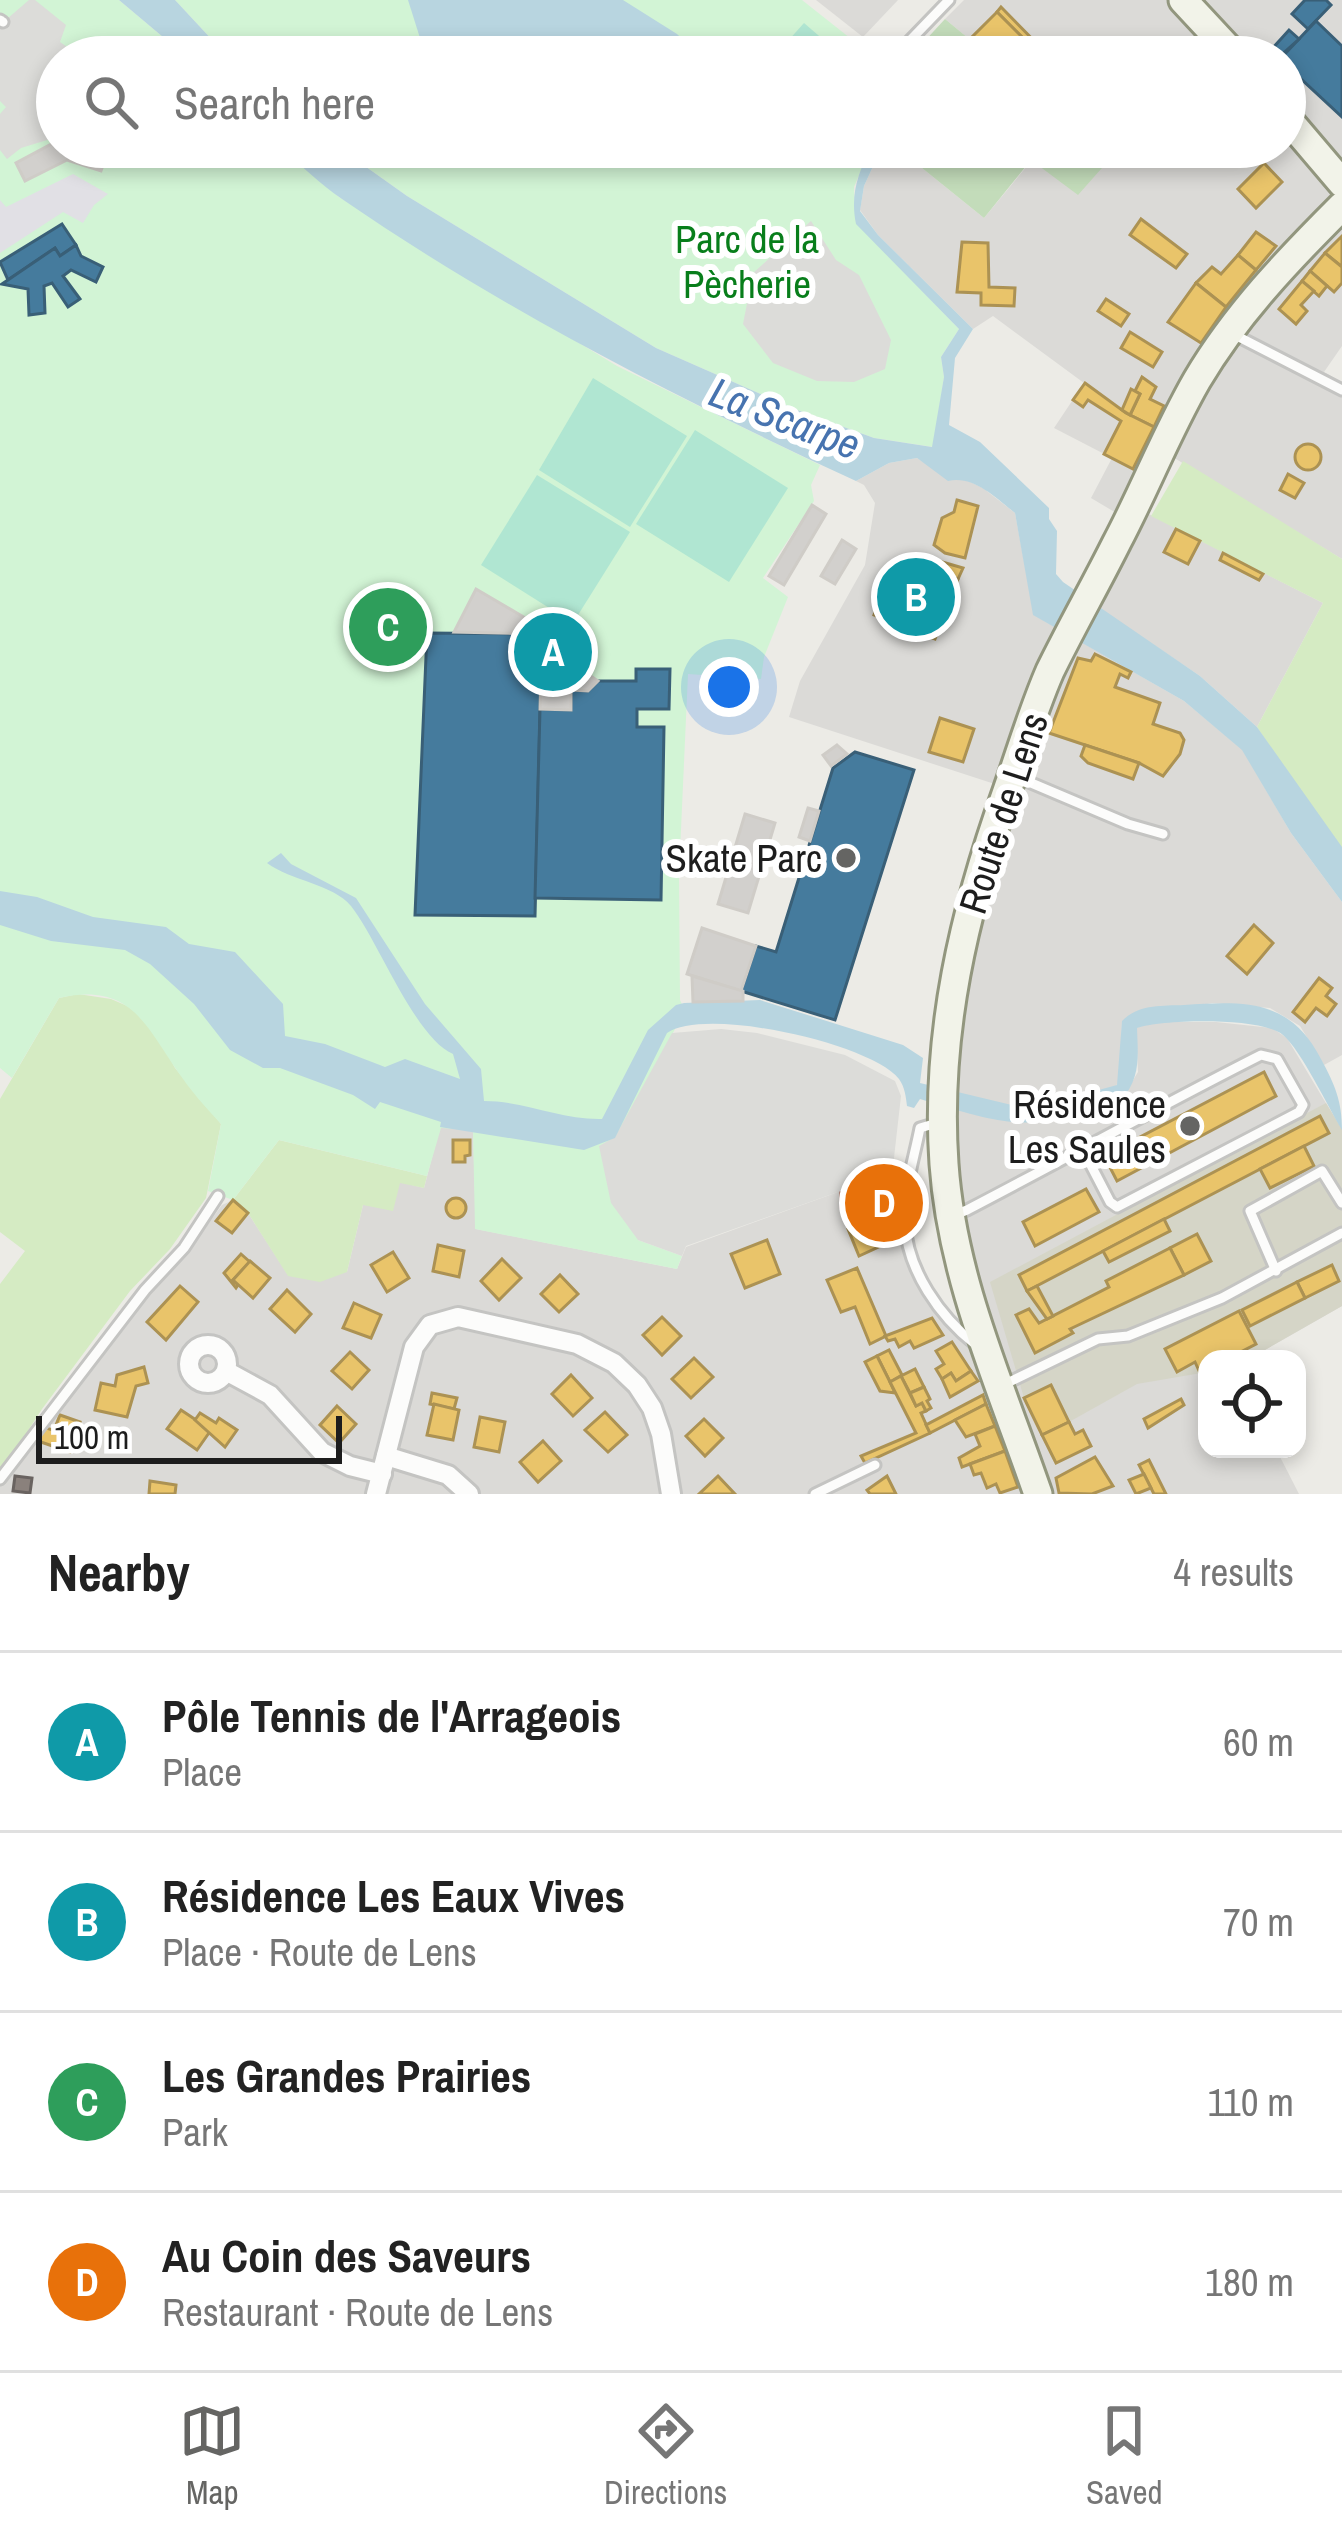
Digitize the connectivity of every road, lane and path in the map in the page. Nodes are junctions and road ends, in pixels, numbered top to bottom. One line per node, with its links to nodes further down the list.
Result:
1 (949, 0): 3 (lane)
2 (1184, 0): 4 (main road)
3 (914, 36)
4 (1217, 36)
5 (1306, 144): 6 (main road)
6 (1314, 154): 7 (main road); 8 (main road)
7 (1342, 183)
8 (1342, 206): 9 (main road, Route de Lens)
9 (1230, 332): 10 (lane); 11 (main road, Route de Lens)
10 (1342, 390)
11 (1012, 775): 12 (lane); 13 (main road, Route de Lens)
12 (1163, 834)
13 (937, 1110): 17 (main road, Route de Lens); 20 (lane)
14 (1082, 1148): 14 (lane); 17 (lane)
15 (218, 1196): 25 (lane)
16 (1342, 1203): 19 (lane)
17 (950, 1216): 20 (main road, Route de Lens)
18 (1342, 1233): 19 (lane)
19 (1276, 1271): 22 (lane)
20 (985, 1352): 22 (main road, Route de Lens)
21 (226, 1371): 23 (street)
22 (998, 1387): 30 (main road, Route de Lens)
23 (384, 1465): 26 (street); 27 (street); 28 (street)
24 (875, 1465): 29 (lane)
25 (0, 1479)
26 (376, 1494)
27 (469, 1494)
28 (670, 1494)
29 (815, 1494)
30 (1038, 1494)

